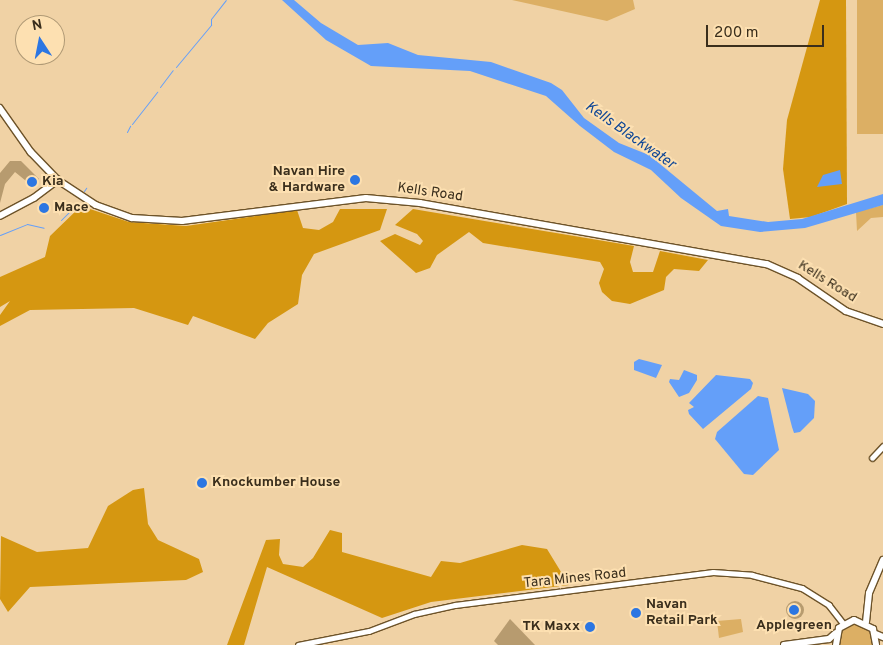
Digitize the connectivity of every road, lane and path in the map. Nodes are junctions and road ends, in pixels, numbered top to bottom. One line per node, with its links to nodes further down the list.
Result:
1 (0, 108): 2 (main road, Kells Road)
2 (58, 180): 3 (main road); 4 (main road, Kells Road)
3 (0, 216)
4 (883, 324)
5 (883, 446): 6 (street)
6 (872, 458)
7 (883, 560): 8 (main road)
8 (865, 610): 9 (main road); 10 (main road)
9 (854, 620): 10 (main road); 11 (main road)
10 (866, 622): 13 (main road)
11 (844, 624): 12 (main road); 15 (street, Tara Mines Road)
12 (837, 632): 16 (main road); 17 (main road)
13 (876, 634): 14 (main road); 18 (main road)
14 (883, 638)
15 (298, 645)
16 (784, 645)
17 (836, 645)
18 (876, 645)

